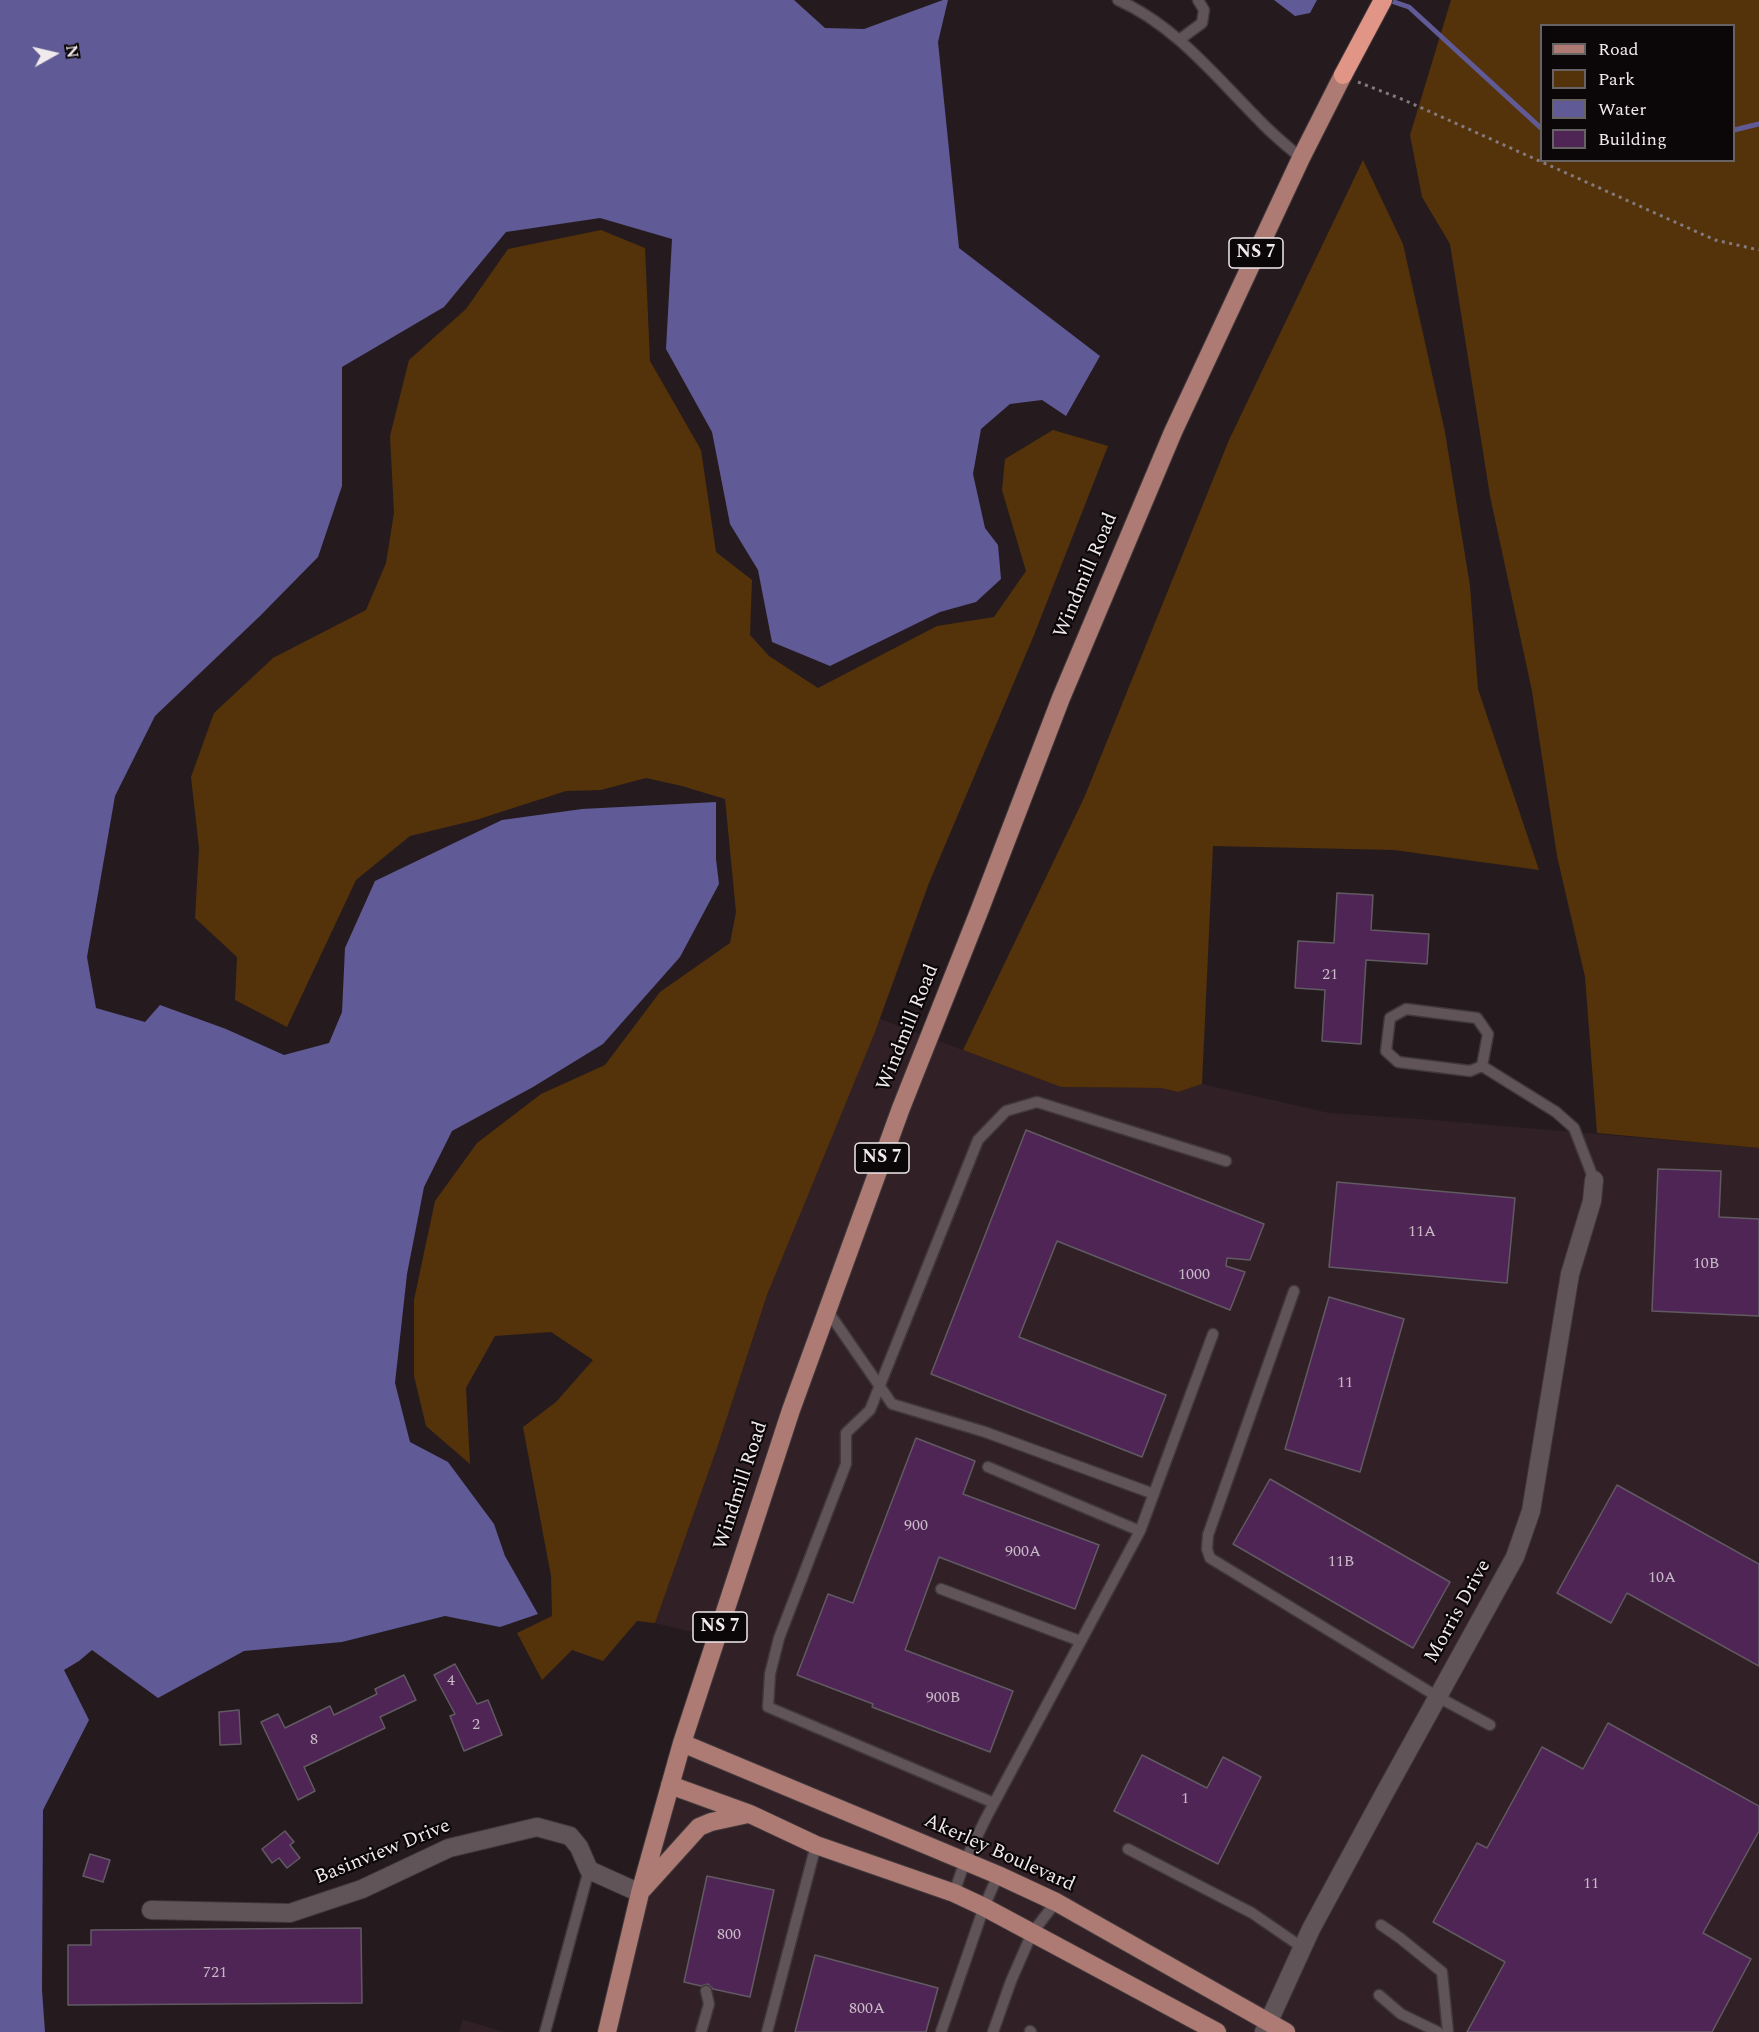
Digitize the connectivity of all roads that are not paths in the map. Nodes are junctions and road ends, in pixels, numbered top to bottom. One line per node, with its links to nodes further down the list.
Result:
1 (1118, 0): 5 (lane)
2 (1198, 0): 5 (lane)
3 (1376, 0): 6 (highway, Windmill Road / NS 7)
4 (1383, 0): 6 (highway, Windmill Road / NS 7)
5 (1179, 40): 7 (lane)
6 (1342, 75): 7 (main road, Windmill Road / NS 7)
7 (1301, 158): 12 (main road, Windmill Road / NS 7)
8 (1482, 1066): 8 (lane); 10 (lane)
9 (1226, 1161): 14 (lane)
10 (1594, 1180): 20 (street, Morris Drive)
11 (1294, 1291): 20 (lane)
12 (827, 1311): 14 (lane); 22 (main road, Windmill Road / NS 7)
13 (1213, 1334): 16 (lane)
14 (880, 1388): 16 (lane); 24 (lane)
15 (988, 1467): 17 (lane)
16 (1154, 1494): 17 (lane)
17 (1140, 1531): 19 (lane)
18 (941, 1589): 19 (lane)
19 (1080, 1641): 24 (lane)
20 (1438, 1697): 21 (lane); 38 (street, Morris Drive)
21 (1490, 1725)
22 (682, 1743): 23 (main road, Windmill Road / NS 7); 28 (main road, Akerley Boulevard)
23 (670, 1785): 25 (main road); 31 (main road, Windmill Road / NS 7)
24 (994, 1803): 28 (lane)
25 (750, 1814): 26 (main road); 31 (main road)
26 (816, 1845): 32 (main road); 45 (lane)
27 (1128, 1849): 38 (lane)
28 (965, 1862): 30 (main road, Akerley Boulevard); 32 (lane)
29 (588, 1870): 31 (street); 35 (street, Basinview Drive); 42 (lane)
30 (998, 1875): 33 (main road, Akerley Boulevard); 34 (lane)
31 (640, 1893): 43 (main road, Windmill Road / NS 7)
32 (954, 1893): 34 (main road)
33 (1056, 1902): 37 (lane); 41 (main road, Akerley Boulevard)
34 (984, 1907): 37 (main road); 46 (lane)
35 (151, 1910)
36 (1381, 1925): 51 (lane)
37 (1032, 1933): 47 (lane); 48 (main road)
38 (1303, 1948): 41 (street, Morris Drive)
39 (706, 1991): 44 (lane)
40 (1379, 1995): 50 (lane)
41 (1266, 2027): 49 (main road, Akerley Boulevard)
42 (545, 2032)
43 (607, 2032)
44 (701, 2032)
45 (767, 2032)
46 (941, 2032)
47 (993, 2032)
48 (1217, 2032)
49 (1286, 2032)
50 (1438, 2032)
51 (1448, 2032)

